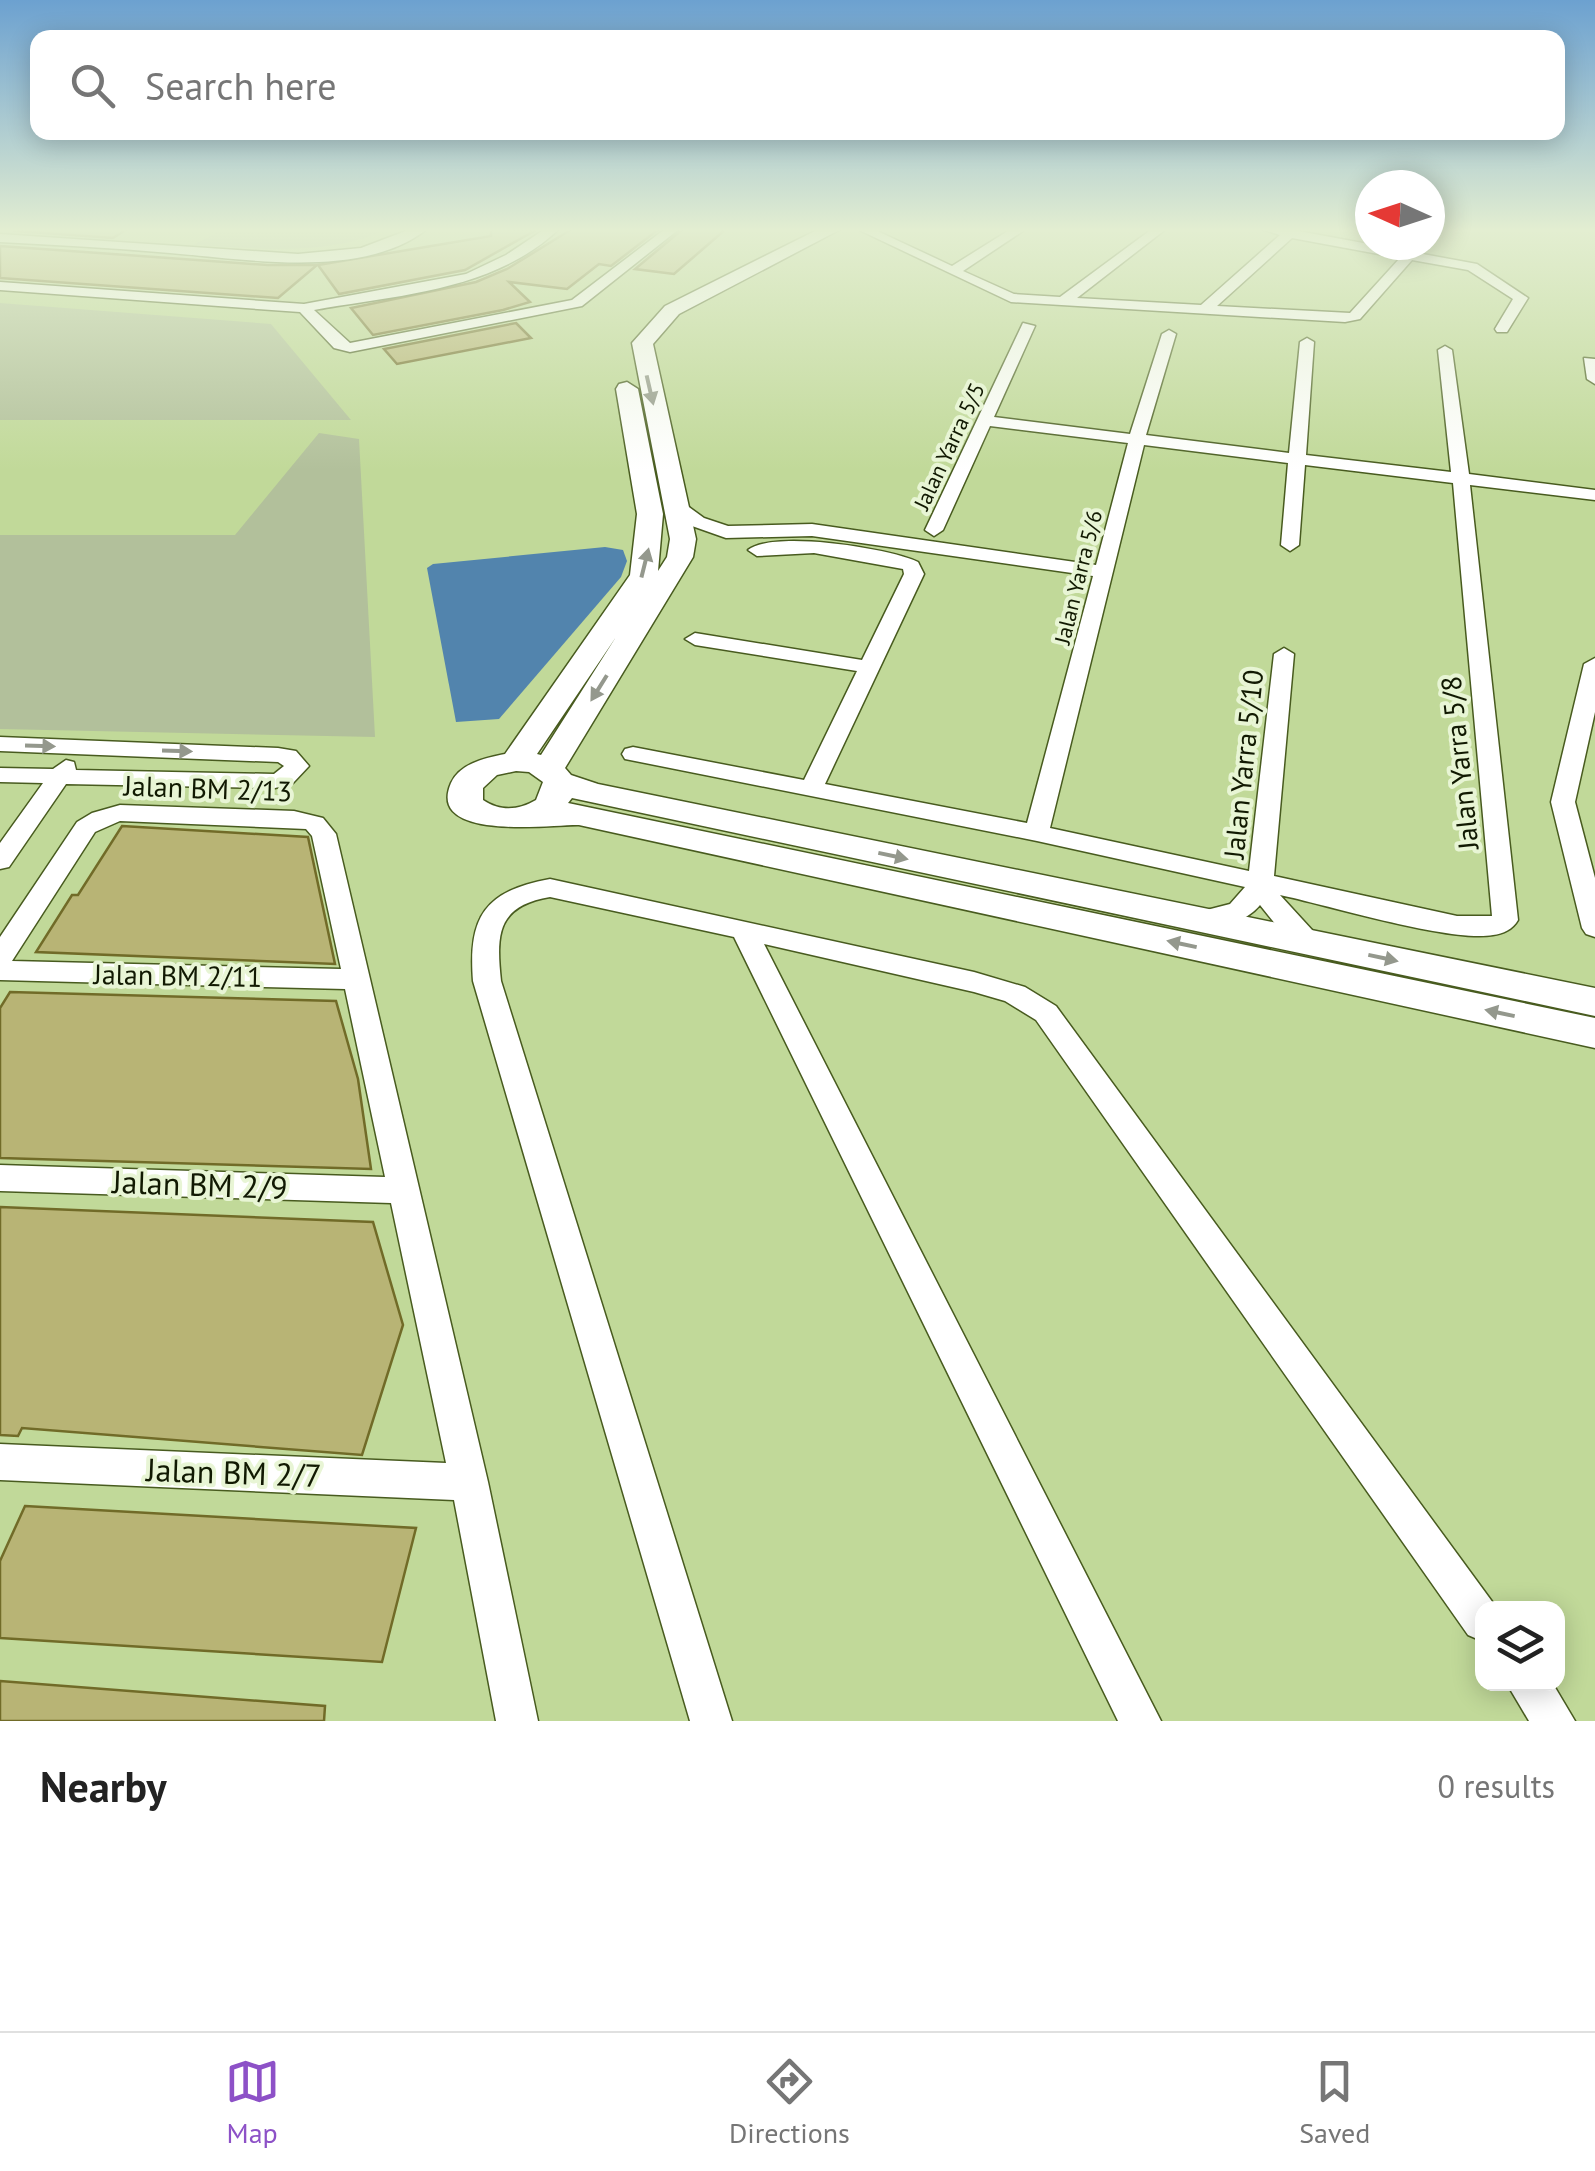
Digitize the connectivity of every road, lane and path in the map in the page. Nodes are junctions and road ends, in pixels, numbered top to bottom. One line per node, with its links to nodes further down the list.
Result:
1 (305, 309): 2 (street)
2 (550, 309)
3 (651, 309): 35 (street, one-way to 3)
4 (673, 309): 21 (street, one-way to 21)
5 (1192, 309): 8 (street)
6 (1359, 309): 8 (street)
7 (1514, 309): 10 (street)
8 (1204, 310)
9 (1028, 326): 16 (street, Jalan Yarra 5/5)
10 (1502, 328)
11 (1168, 334): 17 (street, Jalan Yarra 5/6)
12 (1308, 342): 18 (street)
13 (1444, 350): 19 (street, Jalan Yarra 5/8)
14 (1589, 361): 15 (street)
15 (1595, 378)
16 (986, 421): 17 (street); 22 (street, Jalan Yarra 5/5)
17 (1137, 439): 18 (street); 27 (street, Jalan Yarra 5/6)
18 (1299, 459): 19 (street); 24 (street)
19 (1461, 479): 20 (street); 42 (street, Jalan Yarra 5/8)
20 (1595, 495)
21 (676, 506): 23 (street); 26 (street)
22 (934, 530)
23 (726, 532): 26 (street); 27 (street)
24 (1290, 546)
25 (757, 550): 31 (street)
26 (678, 561): 35 (street, one-way to 35)
27 (1106, 572): 40 (street, Jalan Yarra 5/6)
28 (695, 639): 31 (street)
29 (1284, 654): 42 (street, Jalan Yarra 5/10)
30 (1595, 664): 44 (street)
31 (869, 667): 38 (street)
32 (0, 744): 33 (street, one-way to 33)
33 (80, 747): 37 (street); 37 (street, one-way to 37)
34 (633, 754): 38 (street)
35 (541, 770): 39 (street); 39 (street); 43 (street, one-way to 43)
36 (0, 775): 37 (street)
37 (60, 777): 41 (street)
38 (811, 789): 40 (street)
39 (535, 814): 51 (street, one-way to 39)
40 (1037, 833): 42 (street)
41 (0, 861)
42 (1260, 880): 43 (street, Jalan Yarra 5/10); 46 (street, Jalan Yarra 5/10)
43 (1198, 919): 46 (street)
44 (1595, 928)
45 (744, 930): 56 (street); 59 (street); 60 (street)
46 (1311, 943): 50 (street, one-way to 50)
47 (0, 958): 49 (street, Jalan BM 2/13)
48 (0, 970): 49 (street, Jalan BM 2/11)
49 (356, 979): 53 (street)
50 (1595, 1002)
51 (1595, 1033)
52 (0, 1178): 53 (street, Jalan BM 2/9)
53 (401, 1190): 55 (street)
54 (0, 1462): 55 (street, Jalan BM 2/7)
55 (469, 1482): 58 (street)
56 (1475, 1611)
57 (1533, 1691): 61 (street)
58 (517, 1721)
59 (711, 1721)
60 (1140, 1721)
61 (1554, 1721)

